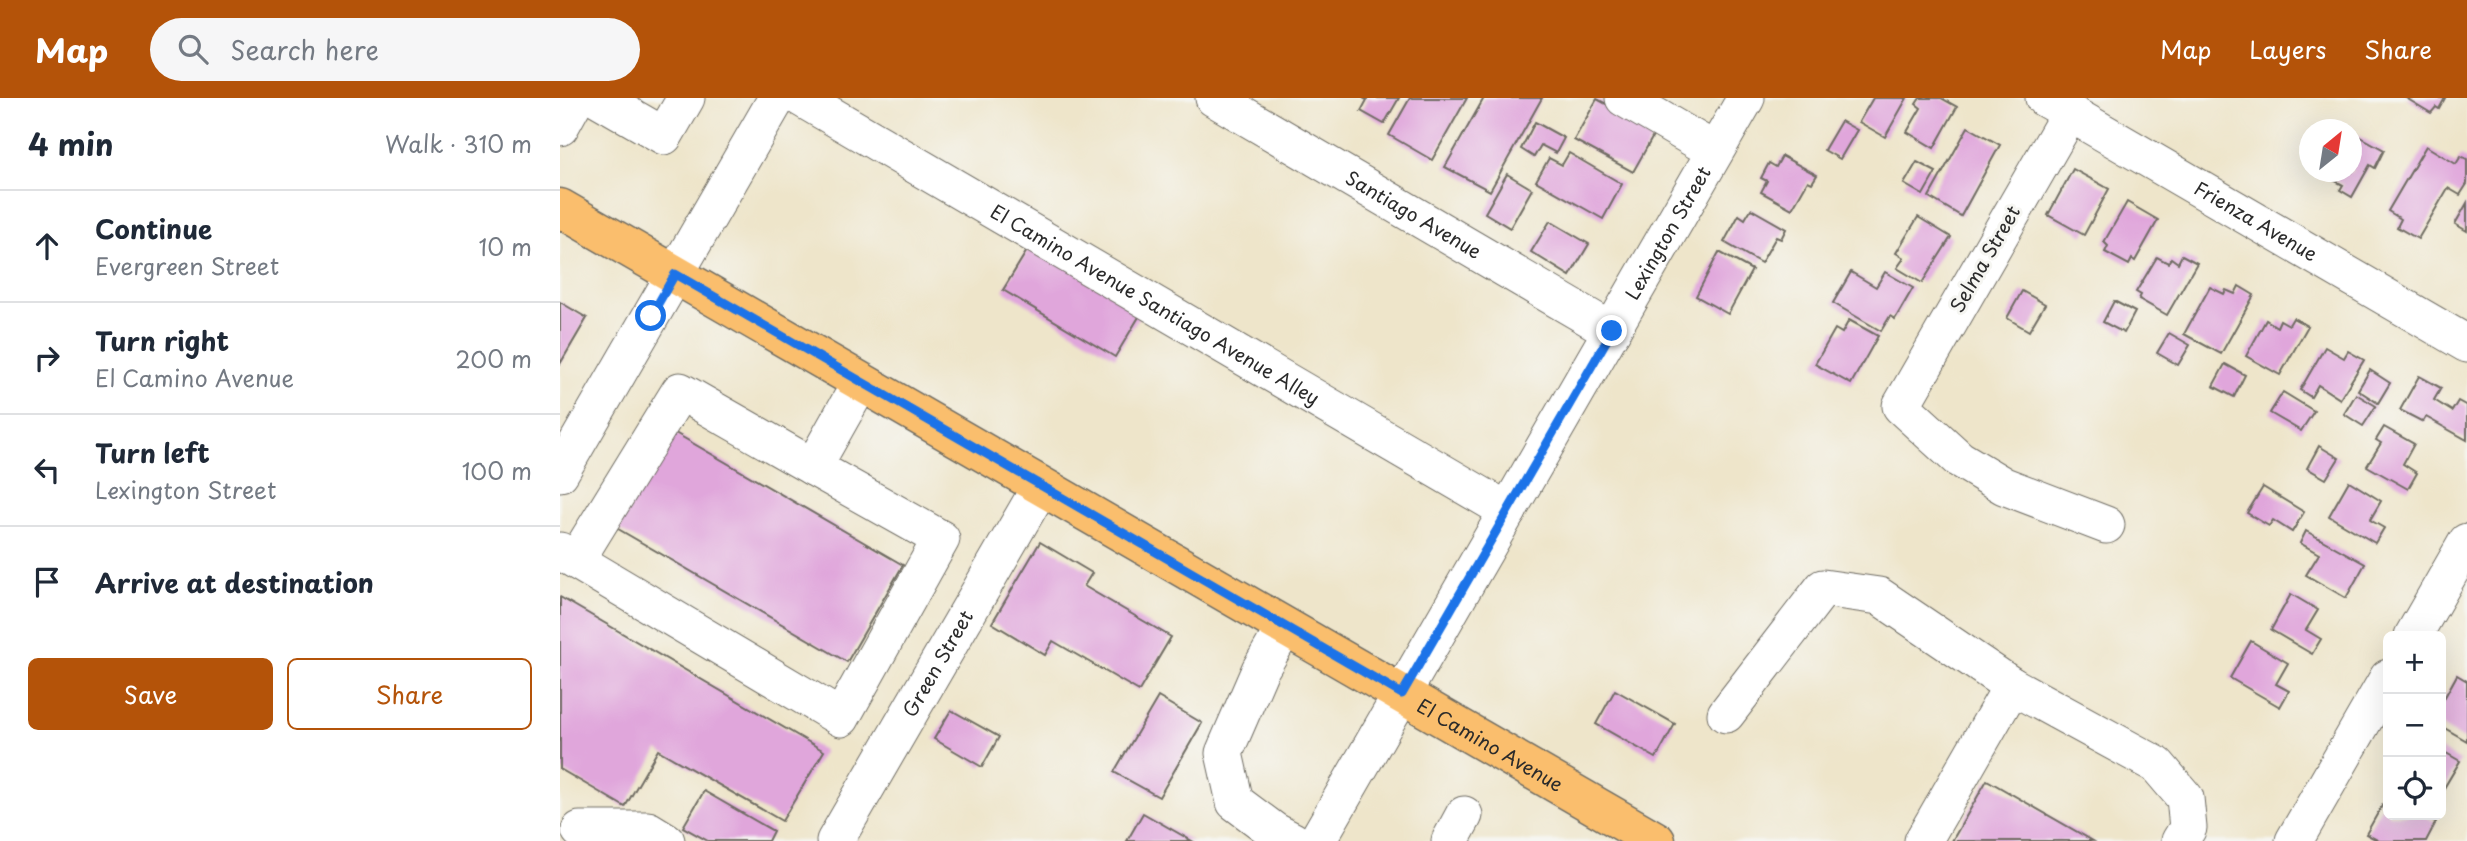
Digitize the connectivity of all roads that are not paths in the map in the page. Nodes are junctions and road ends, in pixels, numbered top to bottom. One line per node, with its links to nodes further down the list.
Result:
1 (576, 98): 10 (street)
2 (597, 98): 3 (street)
3 (686, 98)
4 (777, 98): 13 (street)
5 (801, 98): 20 (street, El Camino Avenue Santiago Avenue Alley)
6 (1214, 98): 14 (street, Santiago Avenue)
7 (1624, 98): 11 (street)
8 (1746, 98): 11 (street, Lexington Street)
9 (2057, 106): 15 (street, Frienza Avenue); 21 (street, Selma Street)
10 (560, 127)
11 (1715, 151): 14 (street, Lexington Street)
12 (560, 208): 13 (main road, El Camino Avenue)
13 (675, 274): 16 (main road, El Camino Avenue); 17 (street)
14 (1612, 331): 20 (street, Lexington Street)
15 (2467, 344)
16 (861, 382): 18 (street); 19 (main road, El Camino Avenue)
17 (563, 462)
18 (813, 467): 23 (street); 23 (street)
19 (1041, 486): 24 (main road, El Camino Avenue); 32 (street, Green Street)
20 (1508, 511): 28 (street, Lexington Street)
21 (2106, 525)
22 (2467, 542): 25 (street)
23 (565, 555)
24 (1285, 627): 28 (main road, El Camino Avenue); 33 (street)
25 (2416, 631)
26 (2012, 686): 29 (street); 36 (street); 37 (street)
27 (2383, 687): 38 (street)
28 (1402, 694): 34 (street, Lexington Street); 35 (main road, El Camino Avenue)
29 (1726, 714)
30 (571, 830): 31 (street)
31 (666, 841)
32 (835, 841)
33 (1293, 841)
34 (1317, 841)
35 (1656, 841)
36 (1923, 841)
37 (2180, 841)
38 (2294, 841)

